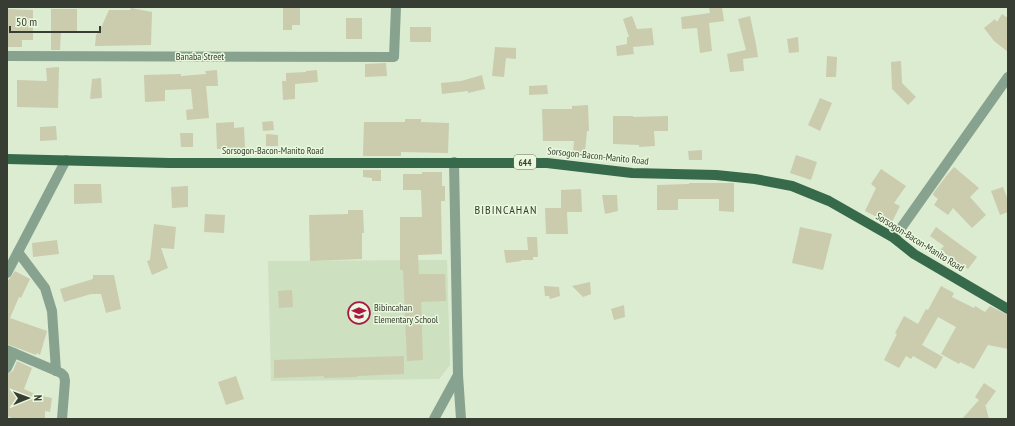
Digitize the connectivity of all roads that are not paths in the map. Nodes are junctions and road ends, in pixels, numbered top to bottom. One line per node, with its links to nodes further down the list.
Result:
1 (396, 7): 2 (street, Banaba Street)
2 (7, 56)
3 (1008, 77): 7 (street)
4 (7, 159): 5 (main road, Sorsogon-Bacon-Manito Road / 644)
5 (66, 160): 6 (main road, Sorsogon-Bacon-Manito Road / 644); 8 (street)
6 (454, 162): 7 (main road, Sorsogon-Bacon-Manito Road / 644); 14 (street)
7 (894, 238): 10 (main road, Sorsogon-Bacon-Manito Road / 644)
8 (18, 252): 9 (street); 13 (street)
9 (7, 273)
10 (1008, 309)
11 (10, 351): 12 (street); 13 (street)
12 (7, 368)
13 (56, 371): 15 (street)
14 (458, 375): 16 (street); 17 (street)
15 (62, 419)
16 (434, 419)
17 (461, 419)

